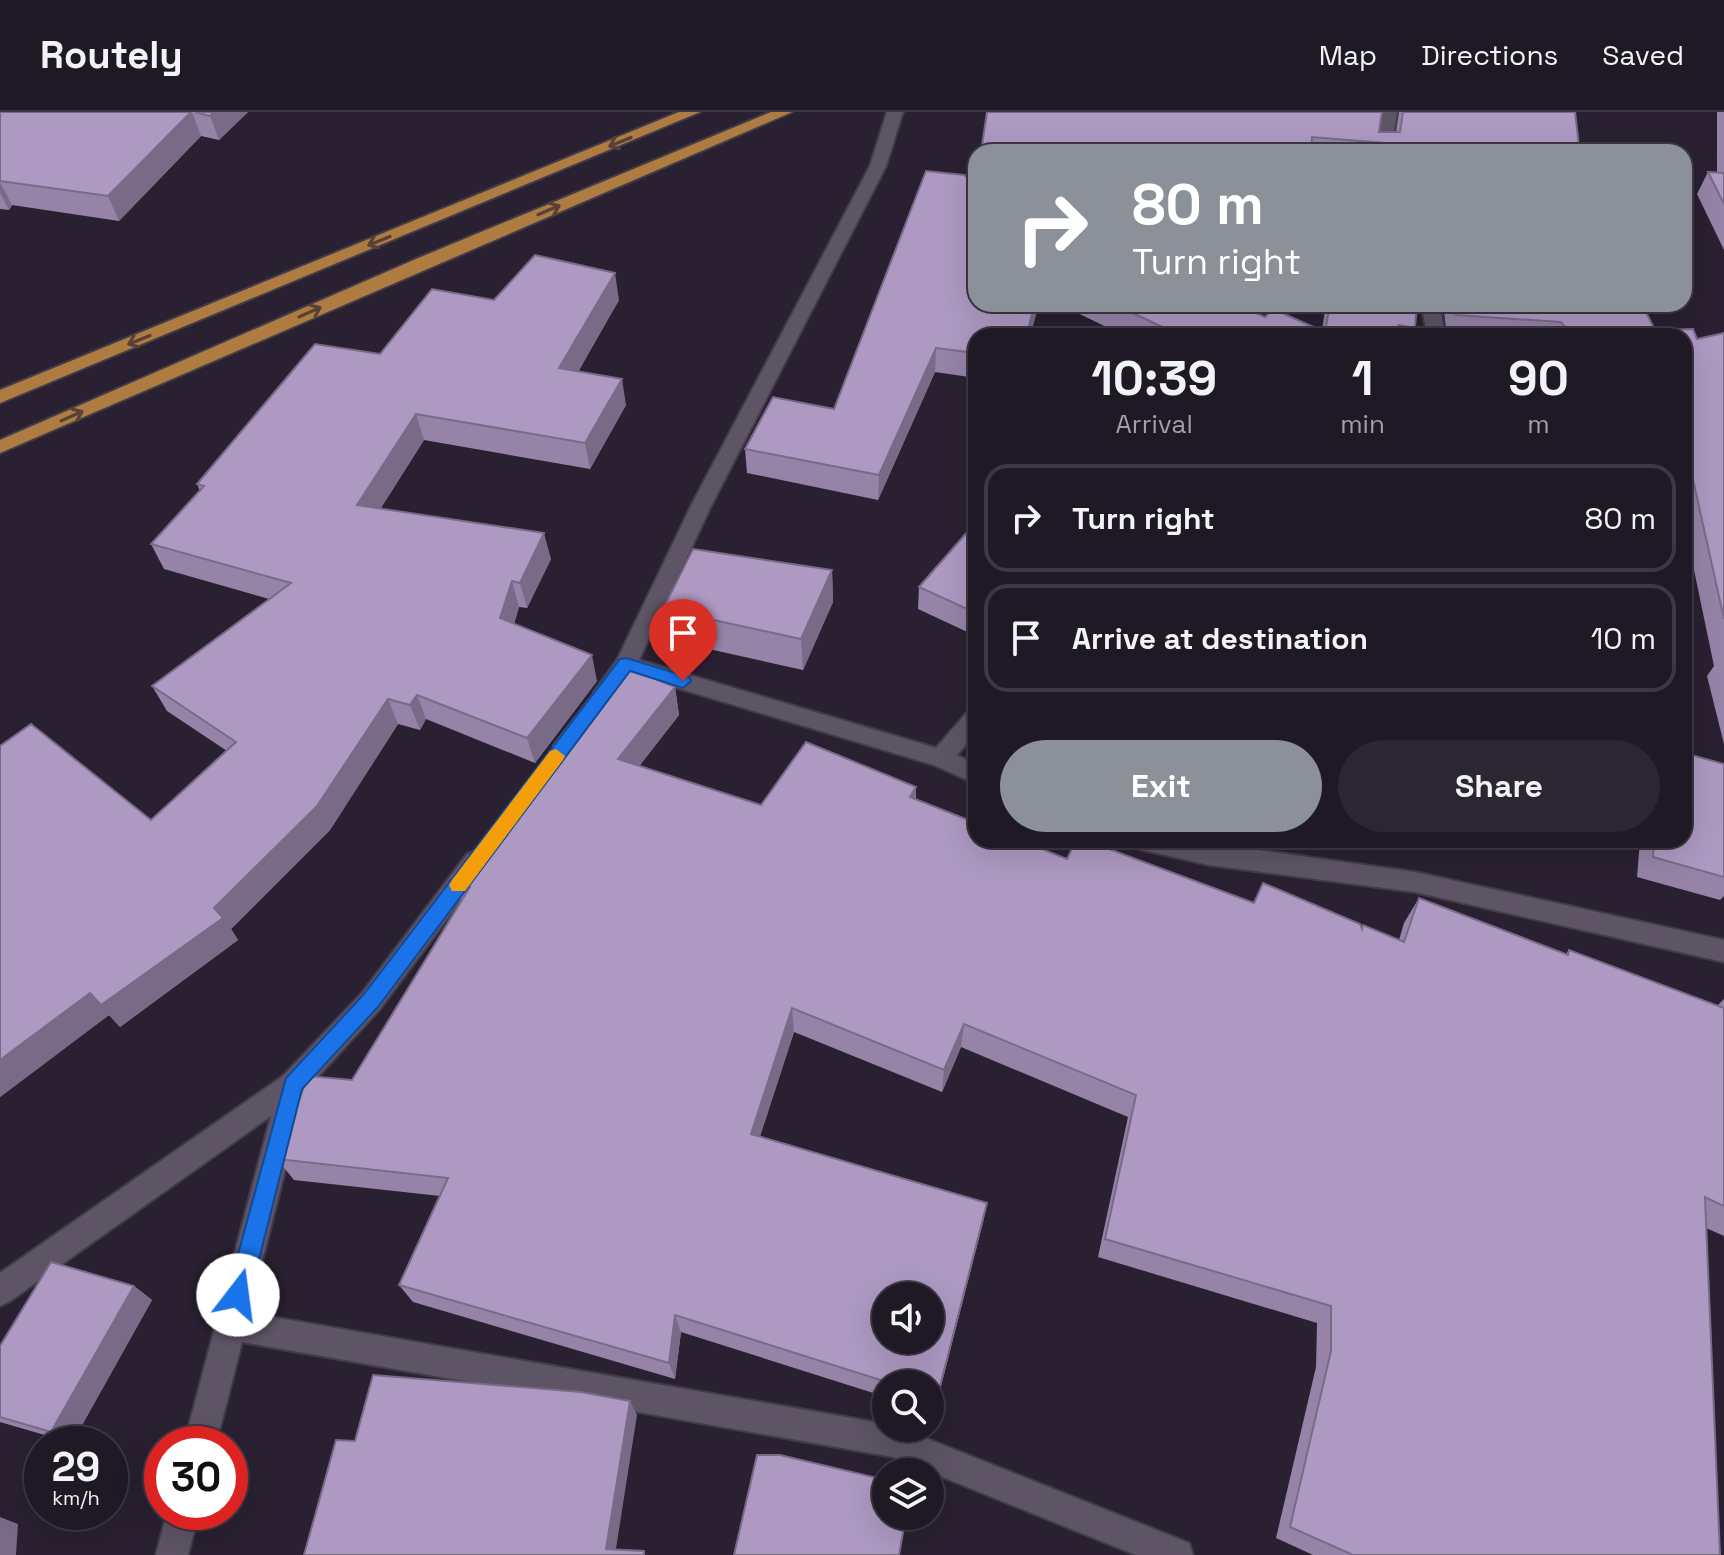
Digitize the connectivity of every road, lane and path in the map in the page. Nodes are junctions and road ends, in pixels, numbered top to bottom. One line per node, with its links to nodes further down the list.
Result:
1 (692, 112): 6 (main road, one-way to 6)
2 (784, 112): 7 (main road, one-way to 2)
3 (895, 112): 8 (street)
4 (1389, 112): 5 (street)
5 (1384, 144)
6 (0, 397)
7 (0, 447)
8 (626, 664): 9 (street); 11 (street)
9 (588, 714)
10 (968, 726): 11 (street)
11 (941, 758): 12 (street)
12 (968, 771)
13 (494, 838): 16 (street)
14 (1178, 848): 15 (street)
15 (1724, 951)
16 (293, 1085): 17 (street); 18 (street)
17 (0, 1291)
18 (231, 1325): 19 (street); 22 (street)
19 (205, 1426)
20 (178, 1530): 21 (street)
21 (172, 1555)
22 (1177, 1555)

